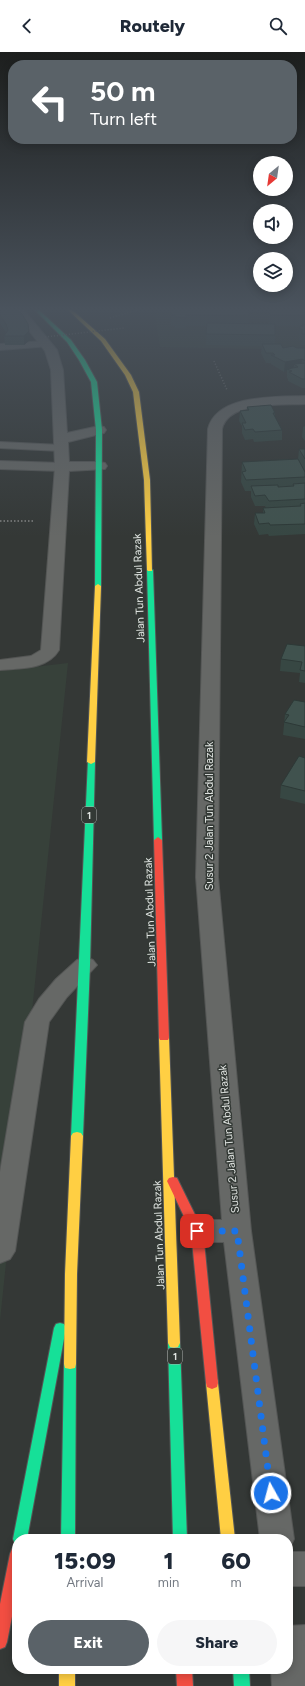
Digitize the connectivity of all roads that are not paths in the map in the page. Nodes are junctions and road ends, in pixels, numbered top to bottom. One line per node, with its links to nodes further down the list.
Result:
1 (58, 385): 6 (street)
2 (94, 385): 5 (highway, 1)
3 (133, 385): 13 (highway, Jalan Tun Abdul Razak / 1)
4 (305, 400): 15 (street, Susur 2 Jalan Tun Abdul Razak)
5 (99, 430): 6 (street); 9 (highway, 1)
6 (61, 443): 7 (lane); 10 (street)
7 (0, 445)
8 (0, 465): 10 (lane)
9 (100, 466): 10 (street); 12 (highway, 1)
10 (62, 467): 11 (street)
11 (0, 665)
12 (85, 965): 16 (street); 17 (highway, 1)
13 (169, 1173): 14 (highway); 20 (highway, Jalan Tun Abdul Razak / 1)
14 (197, 1231): 15 (street); 21 (highway)
15 (237, 1231): 22 (street, Susur 2 Jalan Tun Abdul Razak)
16 (0, 1251)
17 (71, 1274): 18 (highway); 19 (highway, 1)
18 (21, 1534)
19 (68, 1534)
20 (180, 1534)
21 (227, 1534)
22 (276, 1534)
23 (293, 1569): 24 (street)
24 (305, 1569)
25 (12, 1580): 28 (highway)
26 (305, 1640): 27 (lane)
27 (293, 1641)
28 (0, 1642)
29 (67, 1674): 33 (highway)
30 (184, 1674): 34 (highway)
31 (241, 1674): 35 (highway)
32 (290, 1674): 36 (street)
33 (67, 1686)
34 (185, 1686)
35 (242, 1686)
36 (291, 1686)

